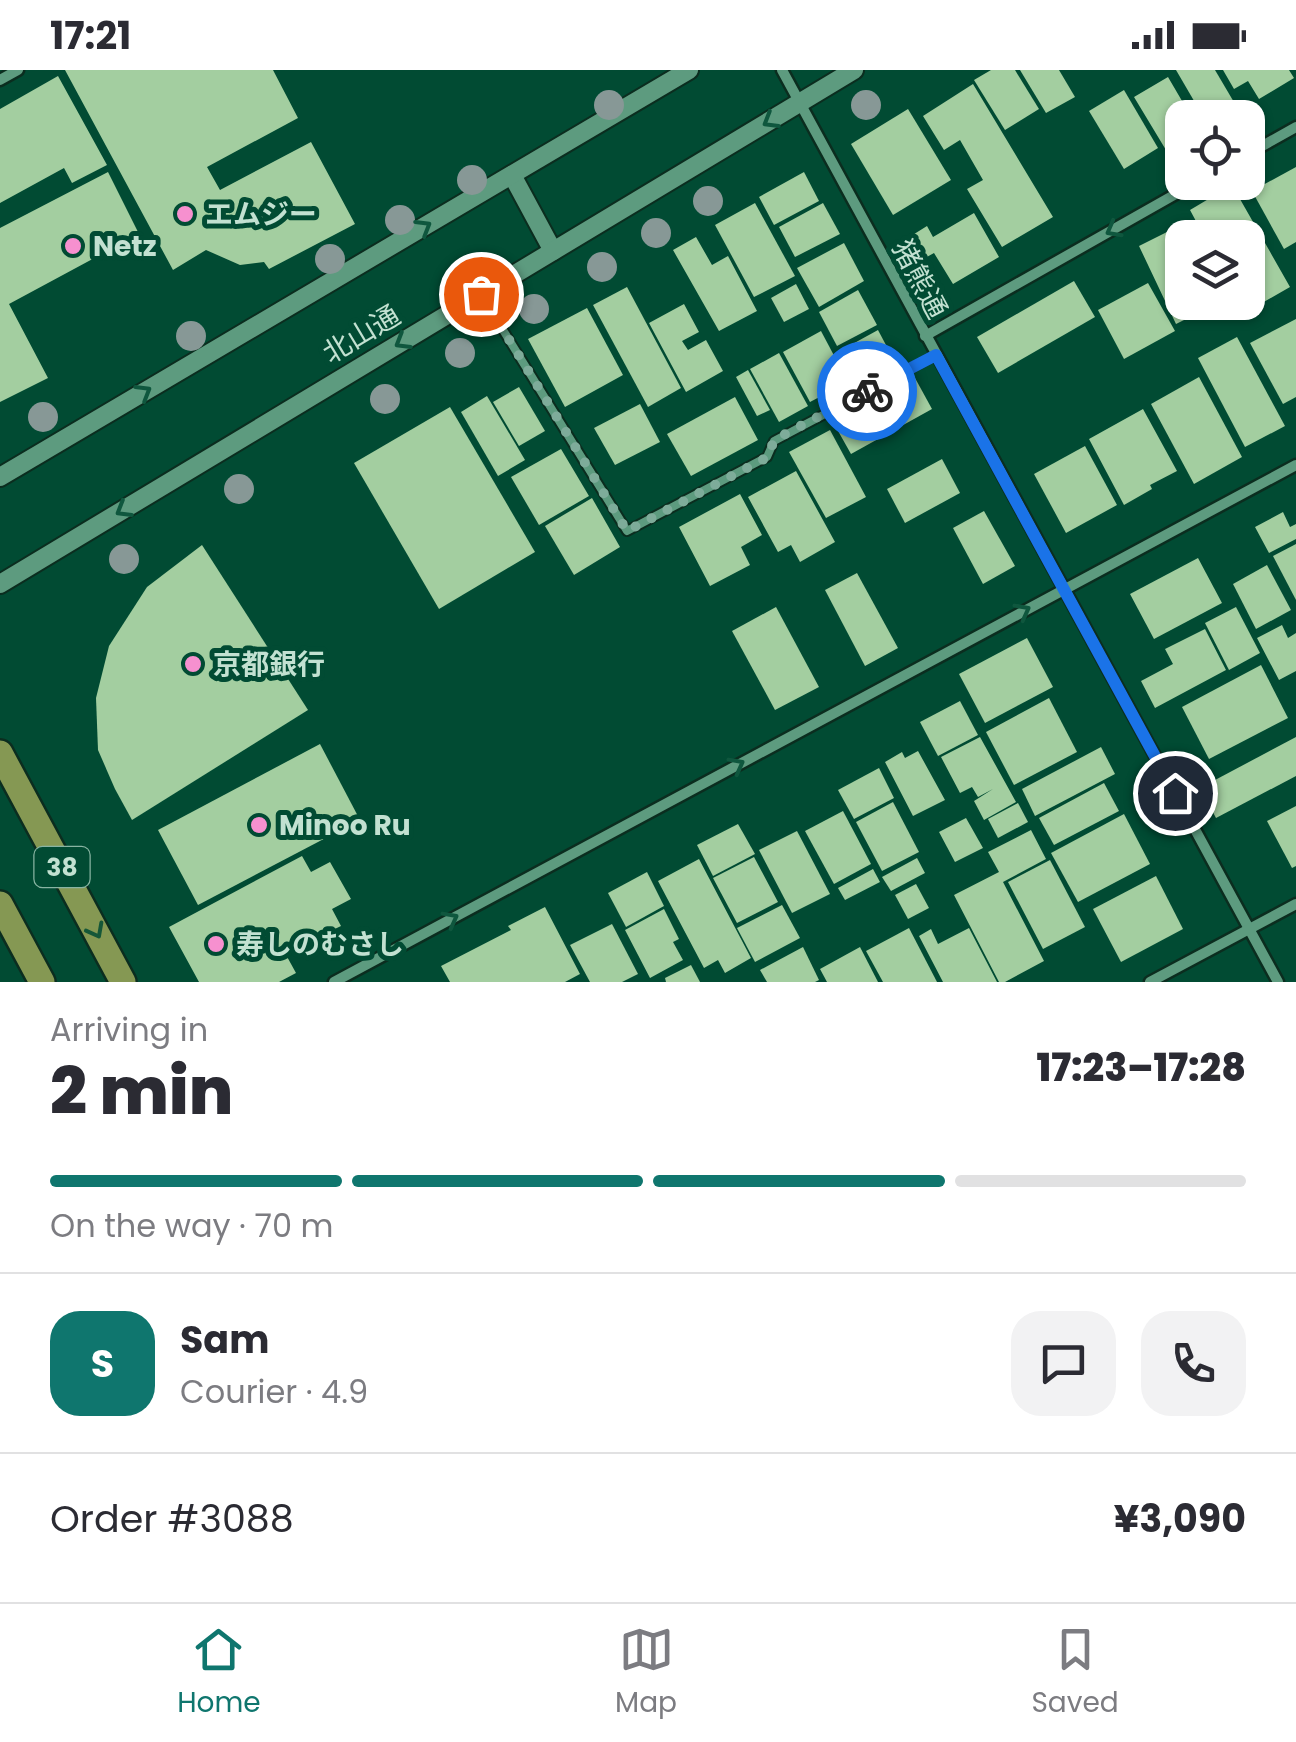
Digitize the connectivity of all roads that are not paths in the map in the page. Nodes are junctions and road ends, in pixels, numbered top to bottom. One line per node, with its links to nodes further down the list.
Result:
1 (18, 70): 5 (street)
2 (689, 70): 9 (street)
3 (782, 70): 6 (street, 猪熊通)
4 (854, 70): 6 (street, 北山通)
5 (0, 80)
6 (800, 103): 11 (street, 北山通, one-way to 11); 13 (street, 猪熊通)
7 (1296, 127): 8 (street)
8 (1265, 144)
9 (512, 175): 11 (street); 16 (street, one-way to 9)
10 (1166, 200): 13 (street, one-way to 13)
11 (553, 252): 12 (street, 北山通)
12 (481, 294): 14 (lane); 17 (street, 北山通, one-way to 17)
13 (925, 336): 14 (street, 猪熊通)
14 (936, 355): 18 (street, 猪熊通)
15 (1296, 465): 18 (street)
16 (0, 477)
17 (0, 584)
18 (1064, 590): 22 (street, 猪熊通); 25 (street, one-way to 18)
19 (0, 753): 24 (main road, 38, one-way to 24)
20 (0, 904): 23 (main road, 38)
21 (1296, 904): 22 (street)
22 (1250, 929): 26 (street); 27 (street, 猪熊通)
23 (42, 982)
24 (123, 982)
25 (334, 982)
26 (1150, 982)
27 (1278, 982)

